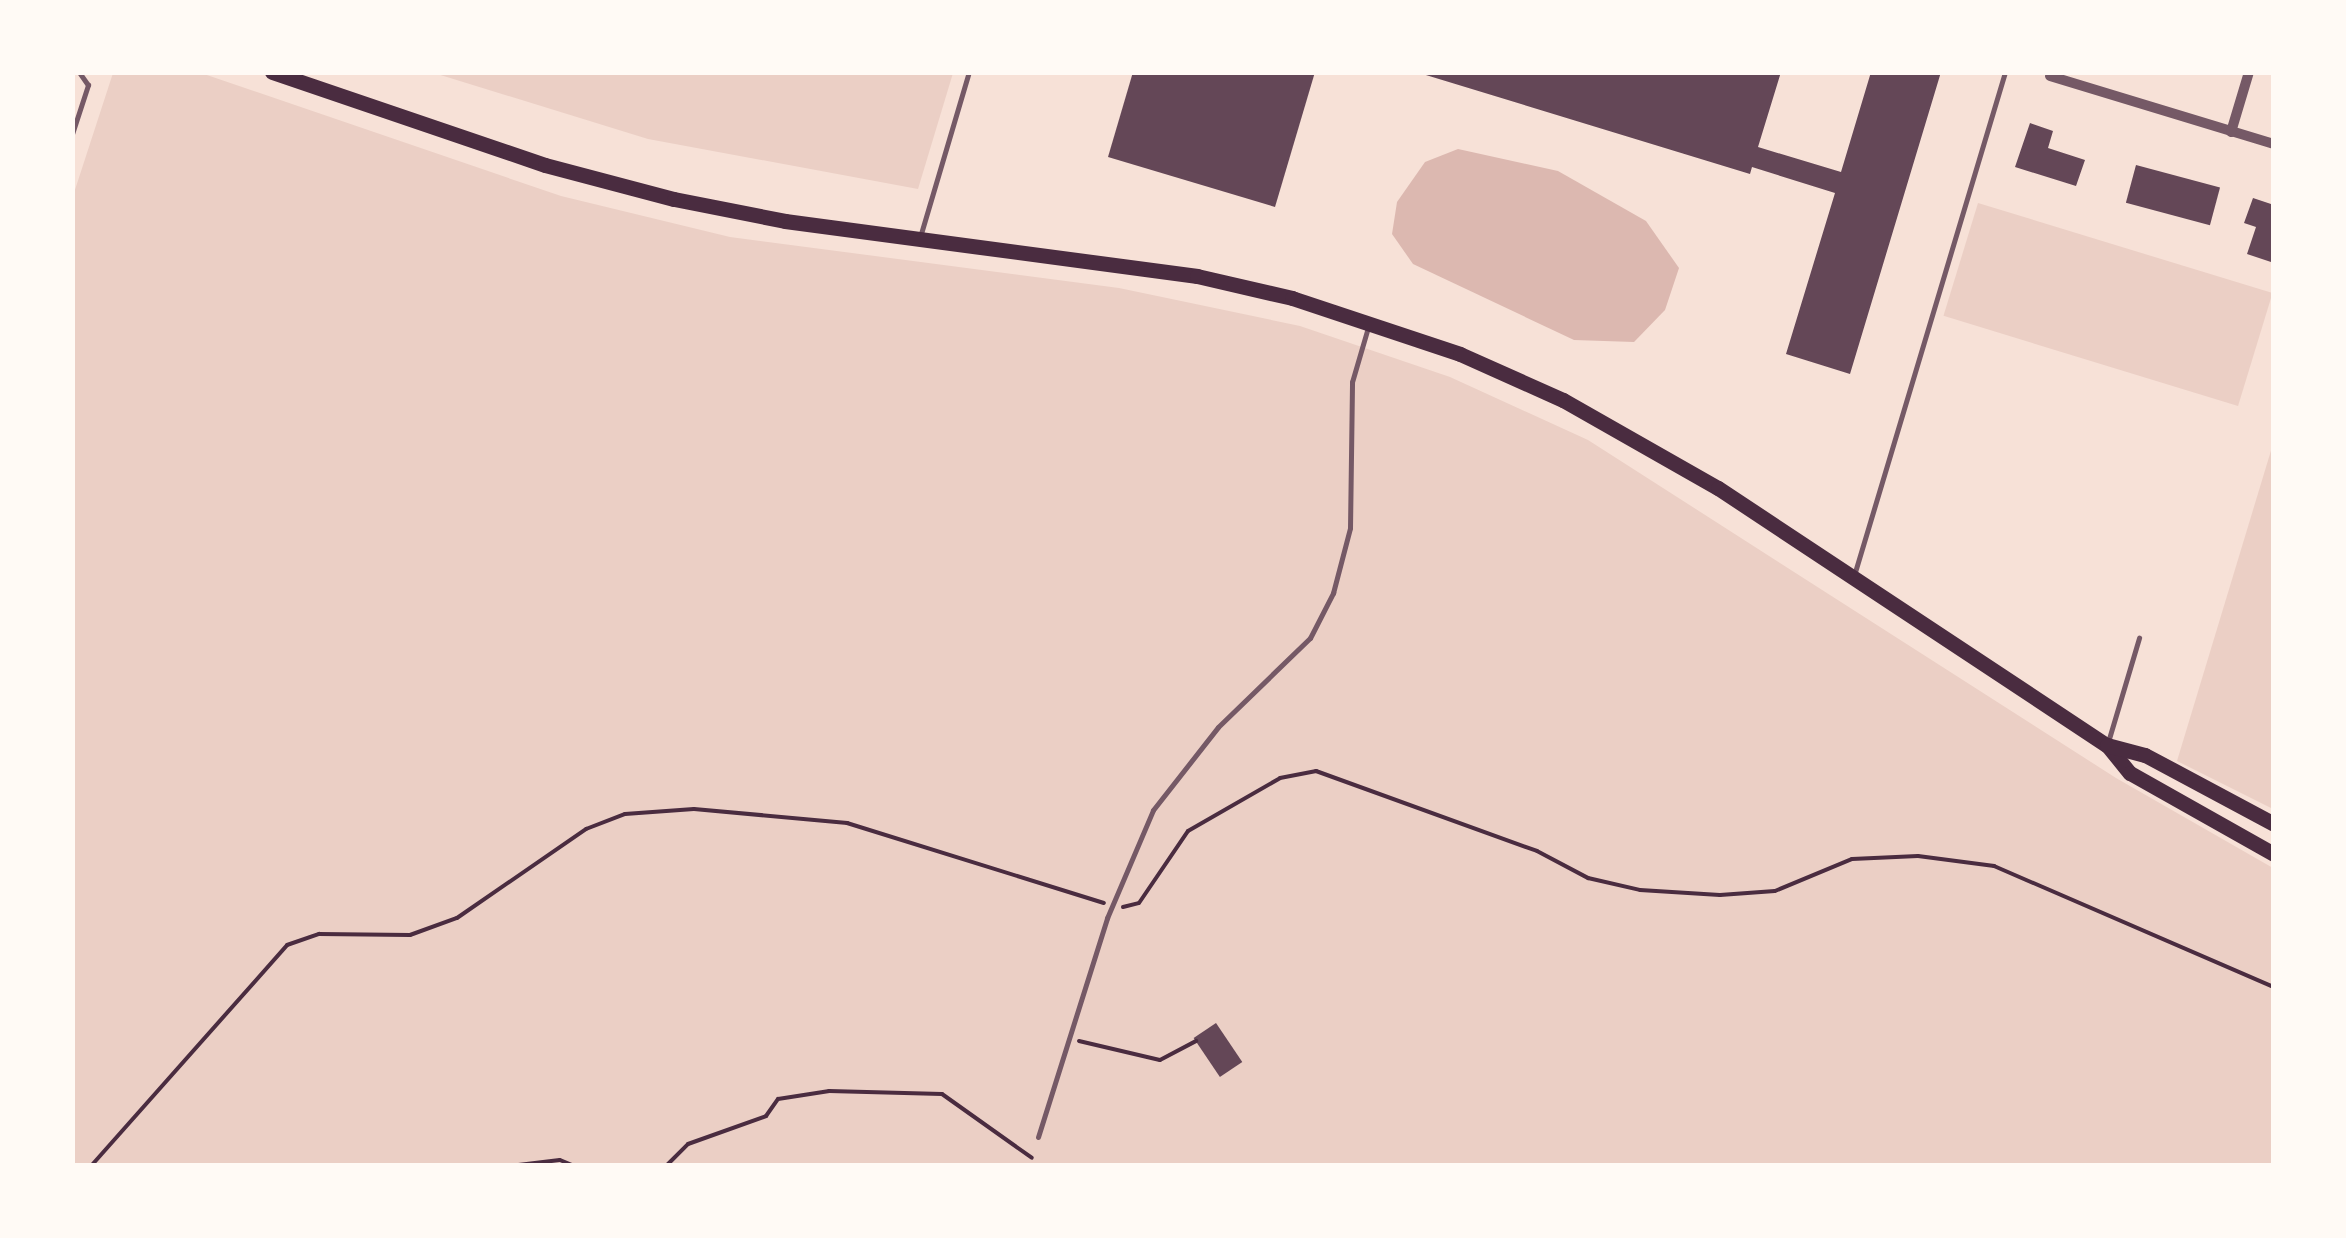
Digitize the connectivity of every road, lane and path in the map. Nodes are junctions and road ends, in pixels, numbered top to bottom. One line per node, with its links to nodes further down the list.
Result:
1 (79, 72): 8 (lane)
2 (272, 72): 10 (main road)
3 (969, 72): 10 (lane)
4 (2006, 72): 12 (lane)
5 (2249, 72): 7 (street)
6 (2050, 76): 7 (street)
7 (2231, 132): 9 (street)
8 (72, 134)
9 (2274, 144)
10 (920, 240): 11 (main road)
11 (1370, 321): 12 (main road); 20 (lane)
12 (1854, 578): 14 (main road)
13 (2139, 638): 14 (lane)
14 (2107, 745): 15 (main road); 16 (main road)
15 (2274, 824)
16 (2274, 854)
17 (1100, 902): 24 (path)
18 (1120, 906): 19 (path)
19 (2274, 987)
20 (1070, 1039): 21 (path); 22 (lane)
21 (1196, 1041)
22 (1038, 1137): 23 (path)
23 (1032, 1158): 27 (path); 28 (path)
24 (92, 1166)
25 (510, 1166): 26 (path)
26 (574, 1166)
27 (666, 1166)
28 (1035, 1166)

